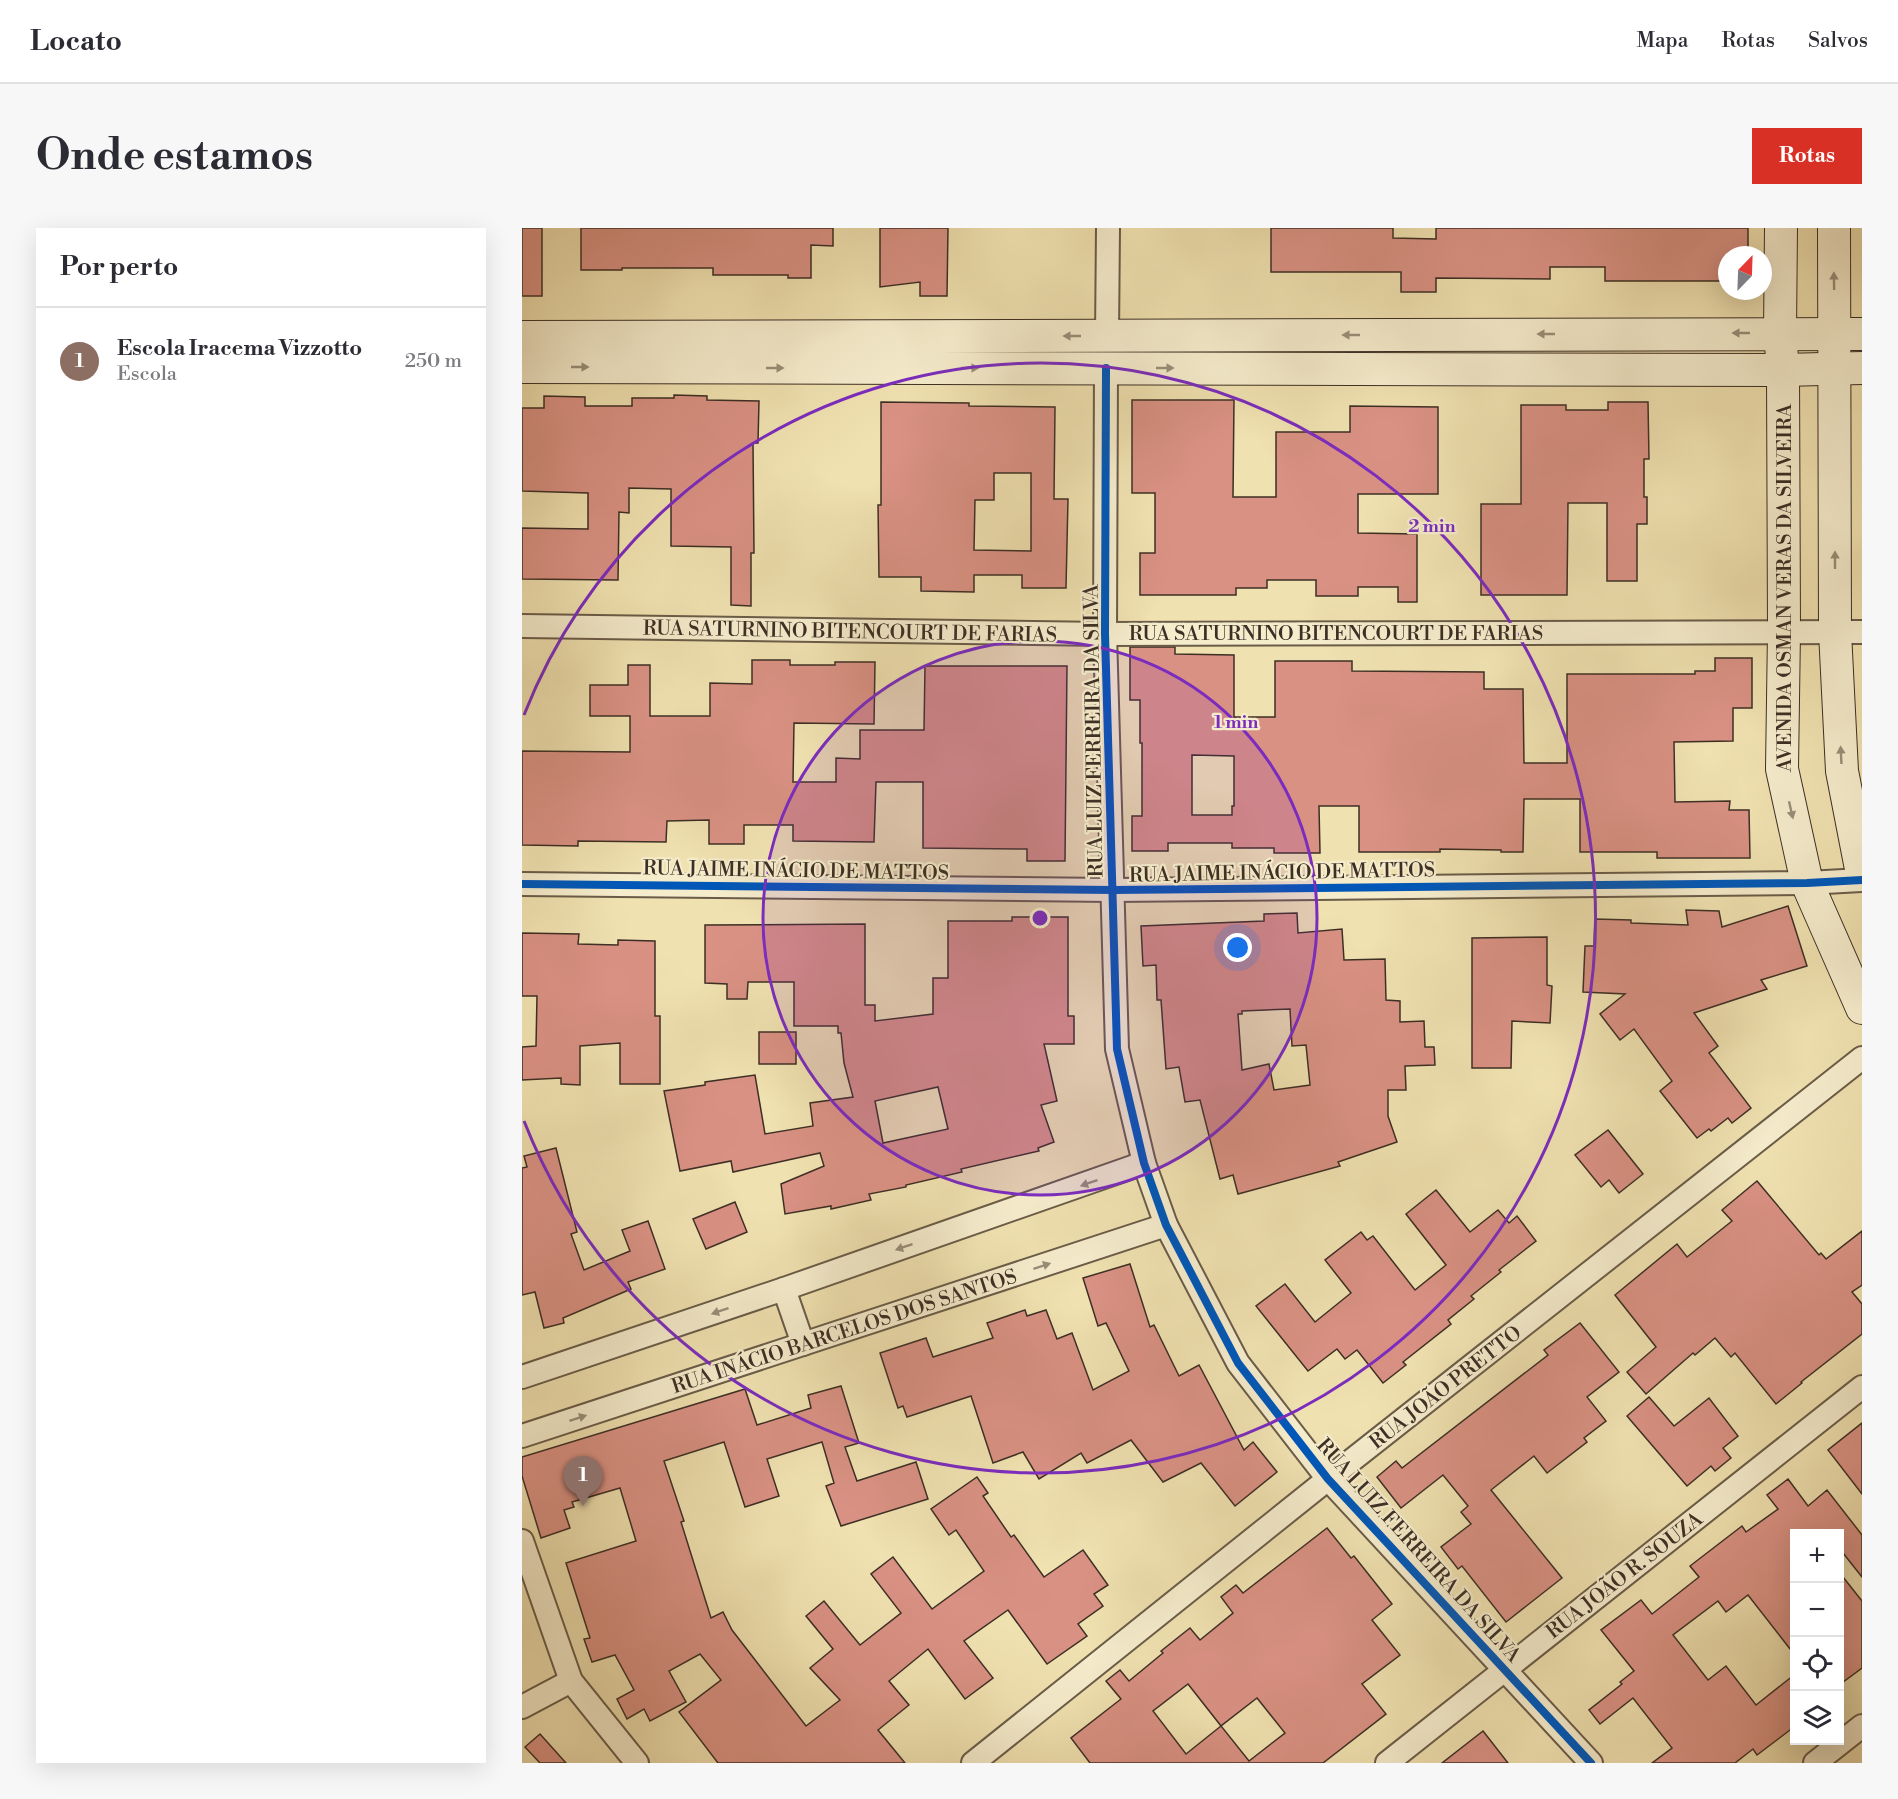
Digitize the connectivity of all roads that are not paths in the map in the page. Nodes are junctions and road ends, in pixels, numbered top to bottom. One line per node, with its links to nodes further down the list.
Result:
1 (1108, 228): 6 (street)
2 (1781, 228): 4 (main road, AVENIDA OSMAN VERAS DA SILVEIRA)
3 (1834, 228): 5 (main road, one-way to 3)
4 (1780, 333): 5 (main road); 6 (main road, one-way to 6); 11 (main road, AVENIDA OSMAN VERAS DA SILVEIRA)
5 (1849, 334): 10 (main road)
6 (1107, 336): 7 (main road, one-way to 7)
7 (522, 337)
8 (522, 367): 9 (main road, one-way to 9)
9 (1106, 368): 11 (main road, one-way to 11); 15 (street, RUA LUIZ FERREIRA DA SILVA)
10 (1848, 368): 11 (main road); 14 (main road, one-way to 10)
11 (1783, 370): 13 (main road, AVENIDA OSMAN VERAS DA SILVEIRA)
12 (522, 626): 15 (street, RUA SATURNINO BITENCOURT DE FARIAS)
13 (1784, 631): 14 (street, RUA SATURNINO BITENCOURT DE FARIAS); 15 (street, RUA SATURNINO BITENCOURT DE FARIAS); 18 (main road, AVENIDA OSMAN VERAS DA SILVEIRA, one-way to 18)
14 (1849, 632): 16 (main road, one-way to 14)
15 (1105, 634): 20 (street, RUA LUIZ FERREIRA DA SILVA)
16 (1862, 874)
17 (1862, 879): 18 (street, RUA JAIME INÁCIO DE MATTOS)
18 (1807, 883): 20 (street, RUA JAIME INÁCIO DE MATTOS); 21 (main road, AVENIDA OSMAN VERAS DA SILVEIRA)
19 (522, 884): 20 (street, RUA JAIME INÁCIO DE MATTOS)
20 (1113, 890): 23 (street, RUA LUIZ FERREIRA DA SILVA)
21 (1862, 1008)
22 (1862, 1058): 30 (street, RUA JOÃO PRETTO)
23 (1144, 1163): 24 (street, RUA LUIZ FERREIRA DA SILVA); 25 (street, one-way to 25)
24 (1166, 1226): 26 (street, RUA INÁCIO BARCELOS DOS SANTOS, one-way to 24); 30 (street, RUA LUIZ FERREIRA DA SILVA)
25 (784, 1289): 26 (street); 27 (street, one-way to 27)
26 (803, 1344): 29 (street, RUA INÁCIO BARCELOS DOS SANTOS, one-way to 26)
27 (522, 1377)
28 (1862, 1388): 32 (street, RUA JOÃO R. SOUZA)
29 (522, 1436)
30 (1328, 1479): 32 (street, RUA LUIZ FERREIRA DA SILVA); 37 (street, RUA JOÃO PRETTO)
31 (522, 1541): 33 (street)
32 (1504, 1669): 38 (street, RUA JOÃO R. SOUZA); 39 (street, RUA LUIZ FERREIRA DA SILVA)
33 (571, 1681): 34 (street); 36 (street)
34 (522, 1707)
35 (1862, 1726): 40 (street)
36 (637, 1763)
37 (973, 1763)
38 (1387, 1763)
39 (1591, 1763)
40 (1815, 1763)

